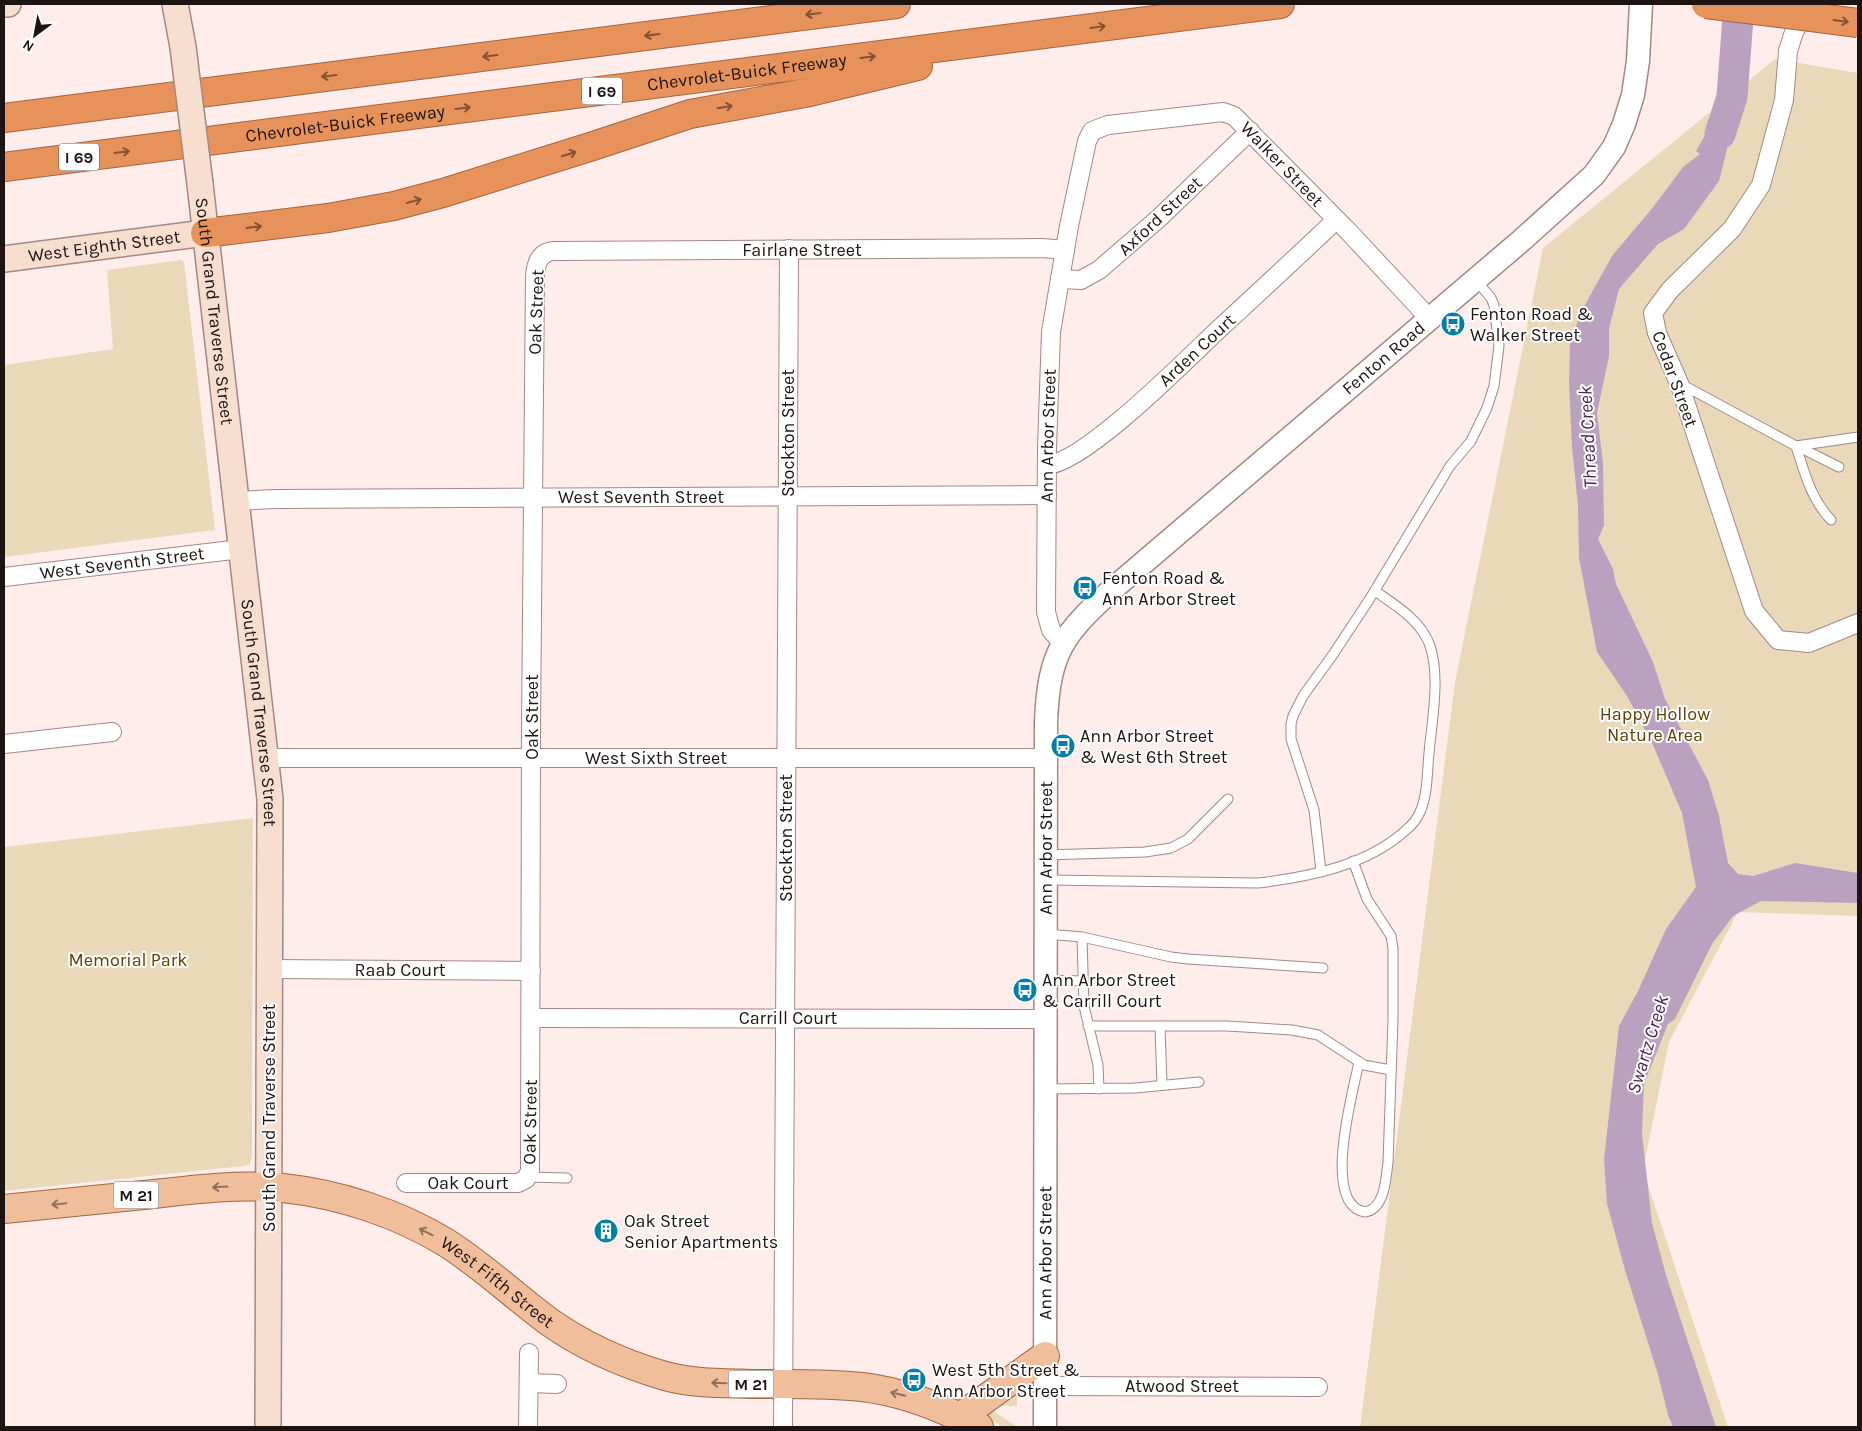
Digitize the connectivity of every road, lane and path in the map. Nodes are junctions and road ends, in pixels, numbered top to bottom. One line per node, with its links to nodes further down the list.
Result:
1 (4, 4): 2 (main road)
2 (8, 4)
3 (175, 4): 16 (main road, South Grand Traverse Street, bridge)
4 (896, 4): 11 (highway, one-way to 11)
5 (1280, 4): 10 (highway, Chevrolet-Buick Freeway / I 69, one-way to 5)
6 (1641, 4): 21 (street, Fenton Road)
7 (1706, 4): 9 (highway, one-way to 9, bridge)
8 (1809, 4): 24 (street, Cedar Street)
9 (1858, 23)
10 (1050, 34): 14 (highway, Chevrolet-Buick Freeway / I 69, one-way to 10); 16 (highway, one-way to 10)
11 (4, 118)
12 (1092, 131): 13 (street, Walker Street); 18 (street, Ann Arbor Street)
13 (1250, 131): 15 (street, Walker Street); 22 (street, Axford Street)
14 (4, 167)
15 (1336, 220): 23 (street, Walker Street); 27 (street, Arden Court)
16 (205, 233): 20 (main road, West Eighth Street); 32 (main road, South Grand Traverse Street)
17 (789, 249): 18 (street, Fairlane Street); 19 (street, Fairlane Street); 30 (street, Stockton Street)
18 (1065, 250): 22 (street, Ann Arbor Street)
19 (540, 257): 31 (street, Oak Street)
20 (4, 259)
21 (1475, 279): 23 (street, Fenton Road); 36 (lane)
22 (1060, 280): 27 (street, Ann Arbor Street)
23 (1429, 319): 38 (street, Fenton Road)
24 (1679, 383): 26 (lane); 37 (street, Cedar Street)
25 (1858, 437): 26 (lane)
26 (1796, 446): 28 (lane); 33 (lane)
27 (1047, 465): 29 (street, Ann Arbor Street)
28 (1839, 467)
29 (1047, 496): 30 (street, West Seventh Street); 38 (street, Ann Arbor Street)
30 (788, 497): 31 (street, West Seventh Street); 43 (street, Stockton Street)
31 (533, 498): 32 (street, West Seventh Street); 42 (street, Oak Street)
32 (236, 501): 34 (main road, South Grand Traverse Street)
33 (1832, 520)
34 (241, 549): 35 (street, West Seventh Street); 41 (main road, South Grand Traverse Street)
35 (4, 577)
36 (1375, 591): 47 (lane); 48 (lane)
37 (1858, 623)
38 (1062, 643): 44 (street, Ann Arbor Street)
39 (112, 732): 40 (street)
40 (4, 744)
41 (266, 758): 42 (street, West Sixth Street); 53 (main road, South Grand Traverse Street)
42 (532, 758): 43 (street, West Sixth Street); 54 (street, Oak Street)
43 (786, 758): 44 (street, West Sixth Street); 58 (street, Stockton Street)
44 (1046, 758): 46 (street, Ann Arbor Street)
45 (1228, 799): 46 (lane)
46 (1045, 855): 49 (street, Ann Arbor Street)
47 (1353, 861): 48 (lane); 63 (lane)
48 (1321, 871): 49 (lane)
49 (1046, 880): 50 (street, Ann Arbor Street)
50 (1045, 934): 51 (lane); 55 (street, Ann Arbor Street)
51 (1082, 937): 52 (lane); 56 (lane)
52 (1323, 968)
53 (270, 969): 54 (street, Raab Court); 71 (main road, South Grand Traverse Street)
54 (531, 971): 57 (street, Oak Street)
55 (1045, 980): 56 (lane); 59 (street, Ann Arbor Street)
56 (1083, 981): 60 (lane)
57 (531, 1018): 58 (street, Carrill Court); 68 (street, Oak Street)
58 (784, 1018): 59 (street, Carrill Court); 77 (street, Stockton Street)
59 (1045, 1019): 66 (street, Ann Arbor Street)
60 (1088, 1026): 61 (lane); 67 (lane)
61 (1160, 1026): 62 (lane); 65 (lane)
62 (1359, 1062): 63 (lane); 63 (lane)
63 (1391, 1070)
64 (1199, 1082): 65 (lane)
65 (1162, 1085): 67 (lane)
66 (1045, 1089): 67 (lane); 74 (street, Ann Arbor Street)
67 (1099, 1089)
68 (528, 1177): 69 (lane); 70 (street, Oak Court)
69 (567, 1178)
70 (406, 1183)
71 (269, 1187): 72 (main road, West Fifth Street / M 21, one-way to 72); 77 (main road, West Fifth Street / M 21, one-way to 71); 81 (main road, South Grand Traverse Street)
72 (4, 1209)
73 (529, 1353): 75 (street)
74 (1045, 1356): 78 (street, Ann Arbor Street); 80 (main road)
75 (529, 1383): 76 (street); 82 (street)
76 (558, 1384)
77 (783, 1384): 80 (main road, West Fifth Street / M 21, one-way to 77); 83 (street, Stockton Street)
78 (1045, 1386): 79 (street, Atwood Street); 84 (street, Ann Arbor Street)
79 (1318, 1387)
80 (969, 1422)
81 (268, 1427)
82 (528, 1427)
83 (783, 1427)
84 (1045, 1427)

